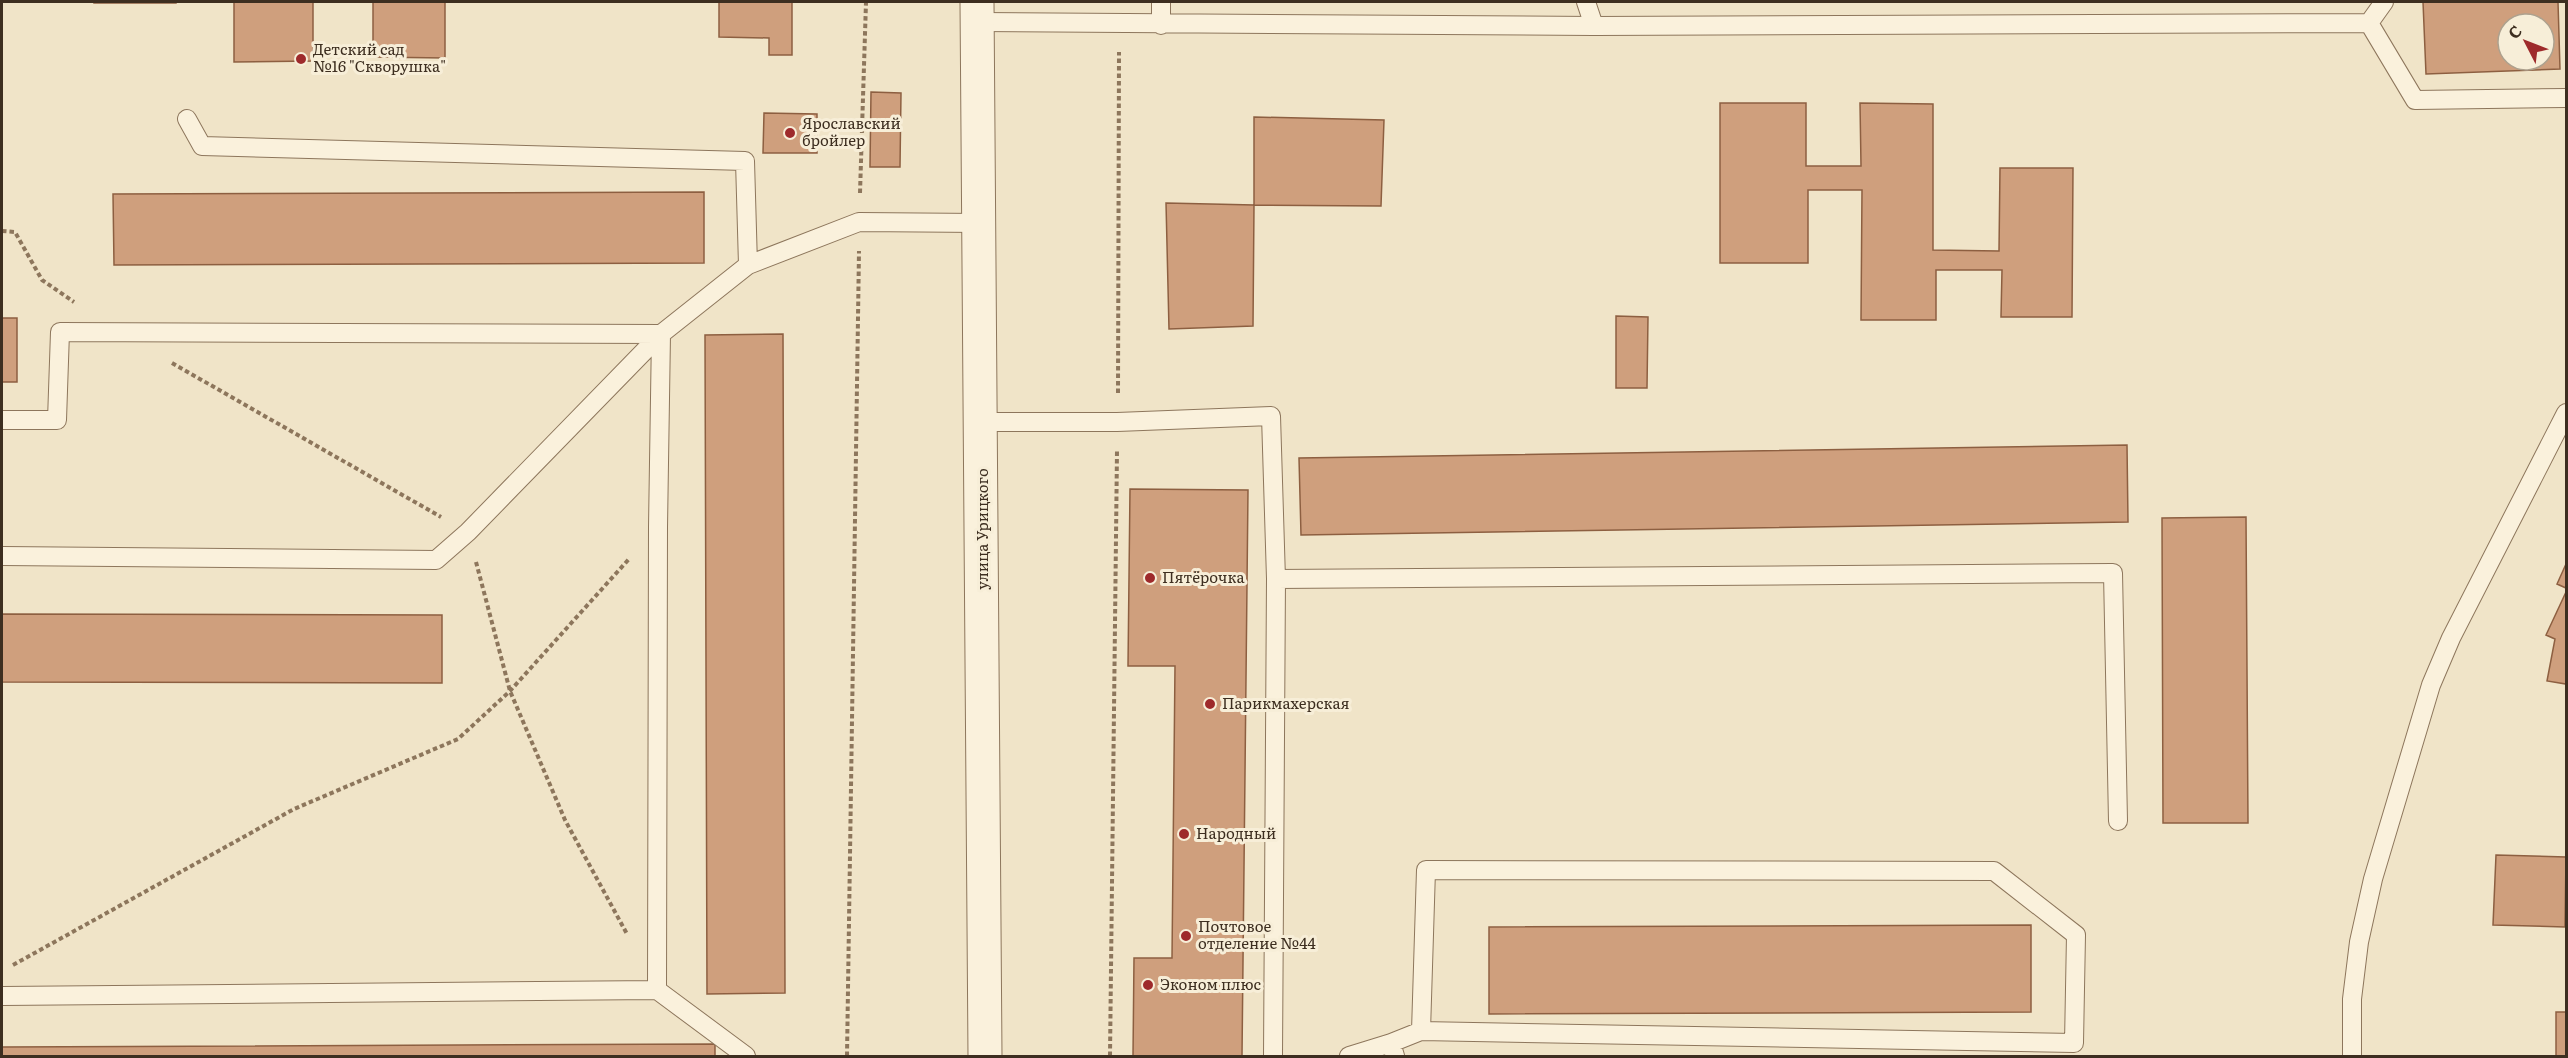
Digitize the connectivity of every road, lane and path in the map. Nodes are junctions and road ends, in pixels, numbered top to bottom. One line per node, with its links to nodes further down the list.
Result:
1 (866, 2): 12 (path)
2 (1161, 2): 8 (lane)
3 (1586, 2): 9 (lane)
4 (2384, 2): 6 (lane)
5 (978, 12): 7 (lane); 13 (street, улица Урицкого)
6 (2369, 23): 9 (lane); 10 (lane)
7 (1119, 24): 8 (lane); 22 (path)
8 (1161, 25): 9 (lane)
9 (1594, 26)
10 (2566, 98)
11 (187, 119): 15 (lane)
12 (859, 222): 13 (lane); 15 (lane); 36 (path)
13 (980, 223): 21 (street, улица Урицкого)
14 (2, 231): 16 (path)
15 (748, 265): 17 (lane)
16 (117, 332): 17 (lane); 20 (lane)
17 (661, 334): 23 (lane); 24 (lane)
18 (169, 362): 24 (path)
19 (2566, 413): 41 (lane)
20 (2, 420)
21 (982, 422): 22 (lane); 37 (street, улица Урицкого)
22 (1118, 422): 26 (lane); 38 (path)
23 (658, 527): 27 (path); 31 (lane)
24 (468, 532): 25 (lane); 27 (path)
25 (2, 556)
26 (1276, 579): 28 (lane); 39 (lane)
27 (510, 691): 29 (path); 30 (path)
28 (2118, 821)
29 (630, 940)
30 (12, 966)
31 (657, 990): 32 (lane); 35 (lane)
32 (2, 996)
33 (1421, 1031): 33 (lane); 34 (lane)
34 (1393, 1050): 40 (lane)
35 (746, 1056)
36 (847, 1056)
37 (985, 1056)
38 (1110, 1056)
39 (1273, 1056)
40 (1349, 1056)
41 (2352, 1056)

